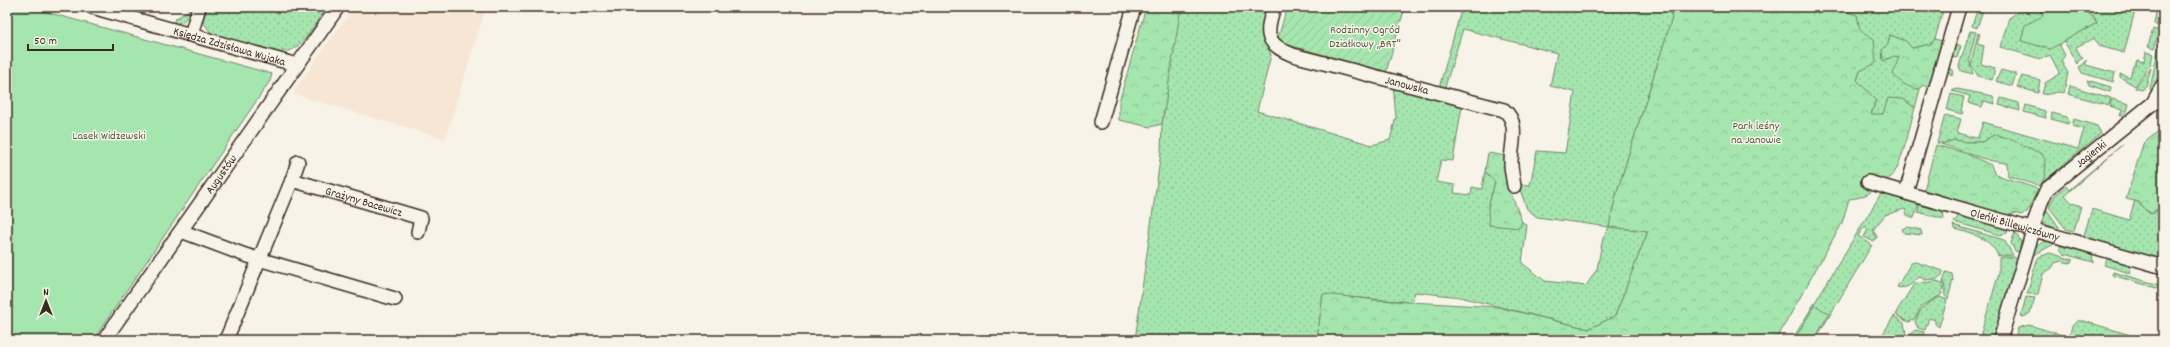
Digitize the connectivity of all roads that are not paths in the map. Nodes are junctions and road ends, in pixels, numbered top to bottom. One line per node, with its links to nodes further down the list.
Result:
1 (92, 7): 7 (street, Księdza Zdzisława Wujaka)
2 (199, 7): 7 (street)
3 (338, 7): 8 (street, Augustów)
4 (1134, 7): 10 (street)
5 (1274, 7): 14 (street, Janowska)
6 (1959, 7): 15 (street)
7 (191, 35): 8 (street, Księdza Zdzisława Wujaka)
8 (297, 65): 16 (street, Augustów)
9 (2163, 85): 17 (street, Jagienki)
10 (1101, 122)
11 (298, 162): 12 (street)
12 (292, 180): 18 (street, Grażyny Bacewicz); 19 (street)
13 (1868, 182): 15 (street, Oleńki Billewiczówny)
14 (1514, 186)
15 (1906, 192): 17 (street, Oleńki Billewiczówny)
16 (181, 230): 19 (street); 22 (street, Augustów)
17 (2033, 230): 20 (street, Oleńki Billewiczówny); 24 (street, Jagienki)
18 (418, 232)
19 (259, 258): 21 (street); 23 (street)
20 (2163, 266)
21 (395, 299)
22 (104, 340)
23 (226, 340)
24 (2000, 340)

